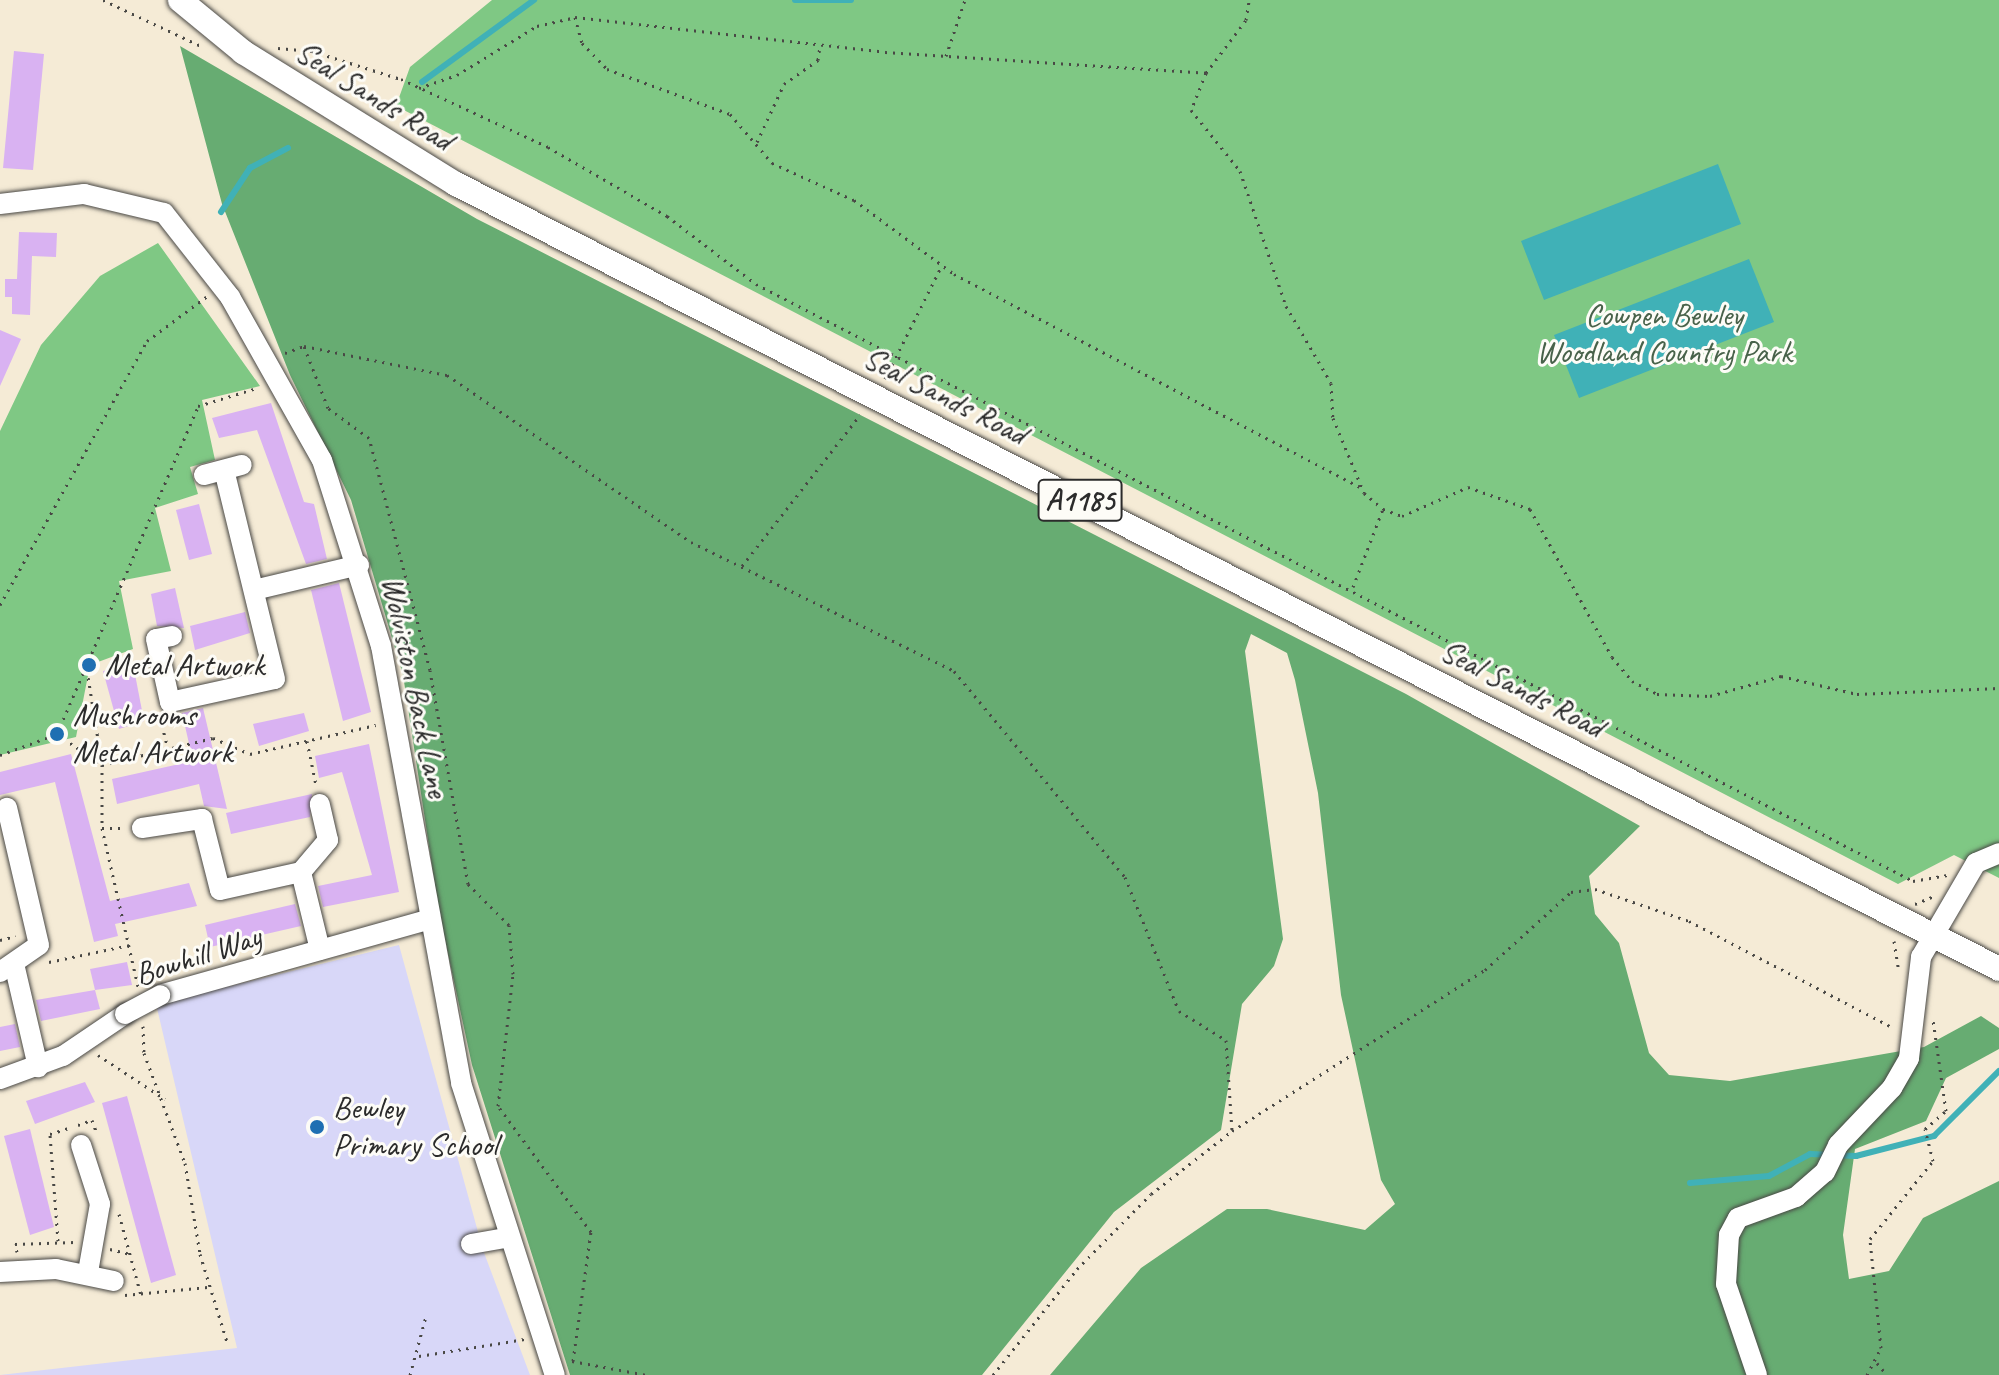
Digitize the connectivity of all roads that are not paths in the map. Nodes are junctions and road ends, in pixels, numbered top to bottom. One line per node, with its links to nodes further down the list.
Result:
1 (180, 0): 13 (main road, Seal Sands Road / A1185)
2 (0, 204): 4 (street, Wolviston Back Lane)
3 (223, 470): 5 (street)
4 (359, 565): 5 (street); 12 (street, Wolviston Back Lane)
5 (254, 590): 6 (street)
6 (172, 636)
7 (320, 804): 11 (street)
8 (7, 808): 16 (street)
9 (142, 828): 11 (street)
10 (1999, 853): 13 (street)
11 (301, 872): 14 (street)
12 (427, 920): 14 (street, Bowhill Way); 20 (street, Wolviston Back Lane)
13 (1935, 937): 15 (main road, Seal Sands Road / A1185); 26 (street)
14 (320, 950): 17 (street, Bowhill Way, bridge)
15 (1999, 969)
16 (7, 970): 17 (street)
17 (38, 1067): 18 (street, Bowhill Way)
18 (0, 1079)
19 (81, 1145): 23 (street)
20 (509, 1237): 21 (street); 25 (street, Wolviston Back Lane)
21 (471, 1244)
22 (0, 1272): 23 (street)
23 (88, 1272): 24 (street)
24 (114, 1281)
25 (554, 1374)
26 (1757, 1375)

